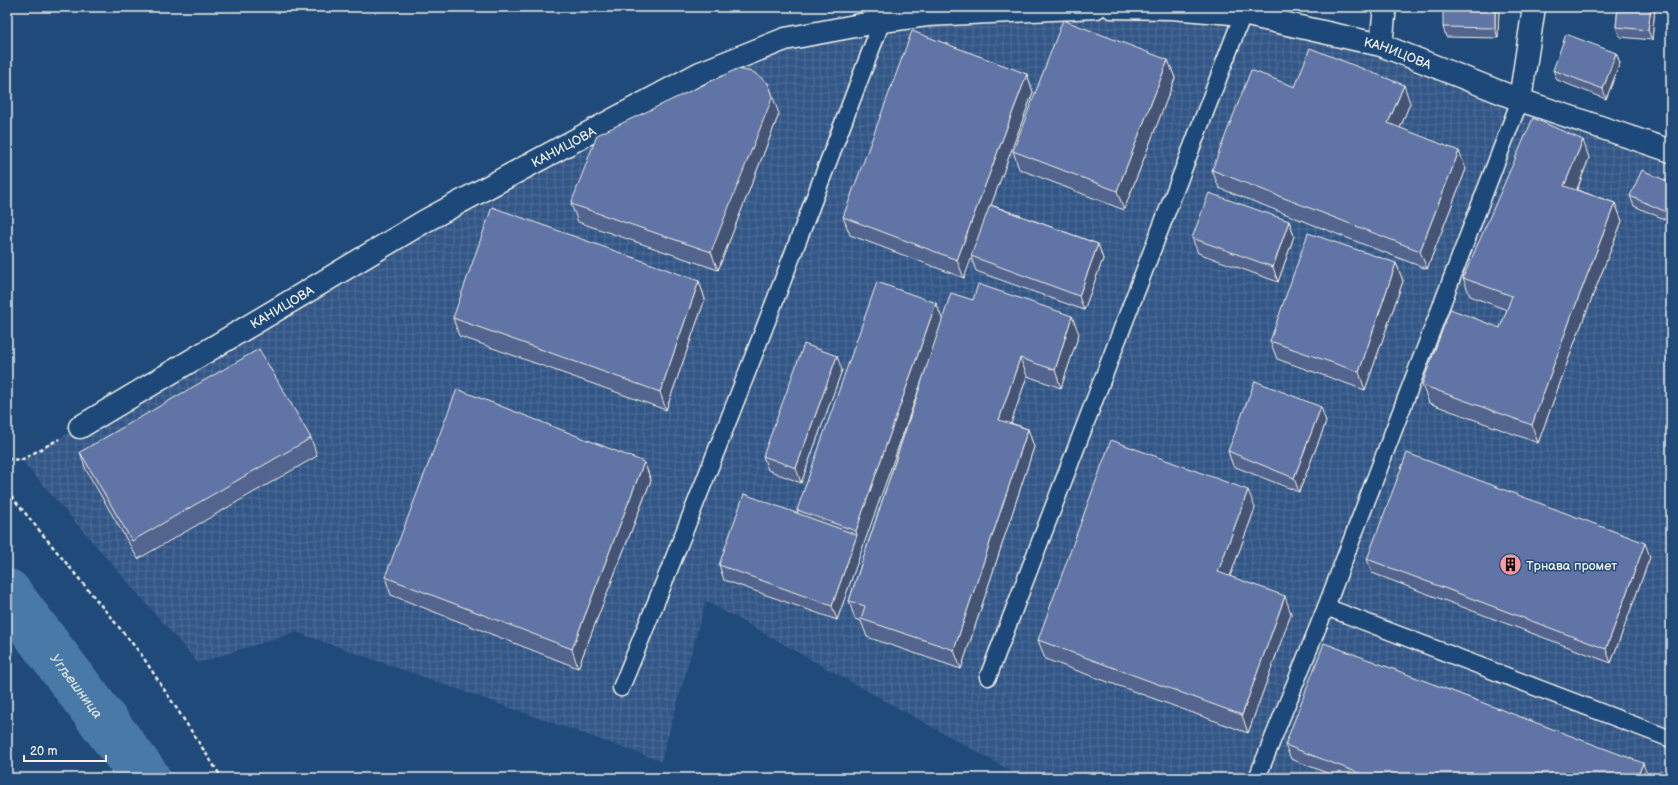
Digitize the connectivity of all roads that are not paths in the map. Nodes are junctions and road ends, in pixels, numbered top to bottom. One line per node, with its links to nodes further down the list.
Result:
1 (1096, 7): 6 (street, КАНИЦОВА)
2 (1112, 7): 3 (street, КАНИЦОВА)
3 (1172, 7): 7 (street, КАНИЦОВА)
4 (1385, 7): 9 (street)
5 (1534, 7): 10 (street)
6 (927, 11): 8 (street, КАНИЦОВА)
7 (1243, 14): 9 (street, КАНИЦОВА); 14 (lane)
8 (882, 21): 12 (street, КАНИЦОВА); 15 (lane)
9 (1381, 45): 10 (street, КАНИЦОВА)
10 (1520, 100): 11 (street, КАНИЦОВА); 13 (lane)
11 (1671, 151)
12 (80, 427)
13 (1326, 607): 16 (lane); 17 (lane)
14 (988, 677)
15 (621, 688)
16 (1671, 739)
17 (1257, 778)

